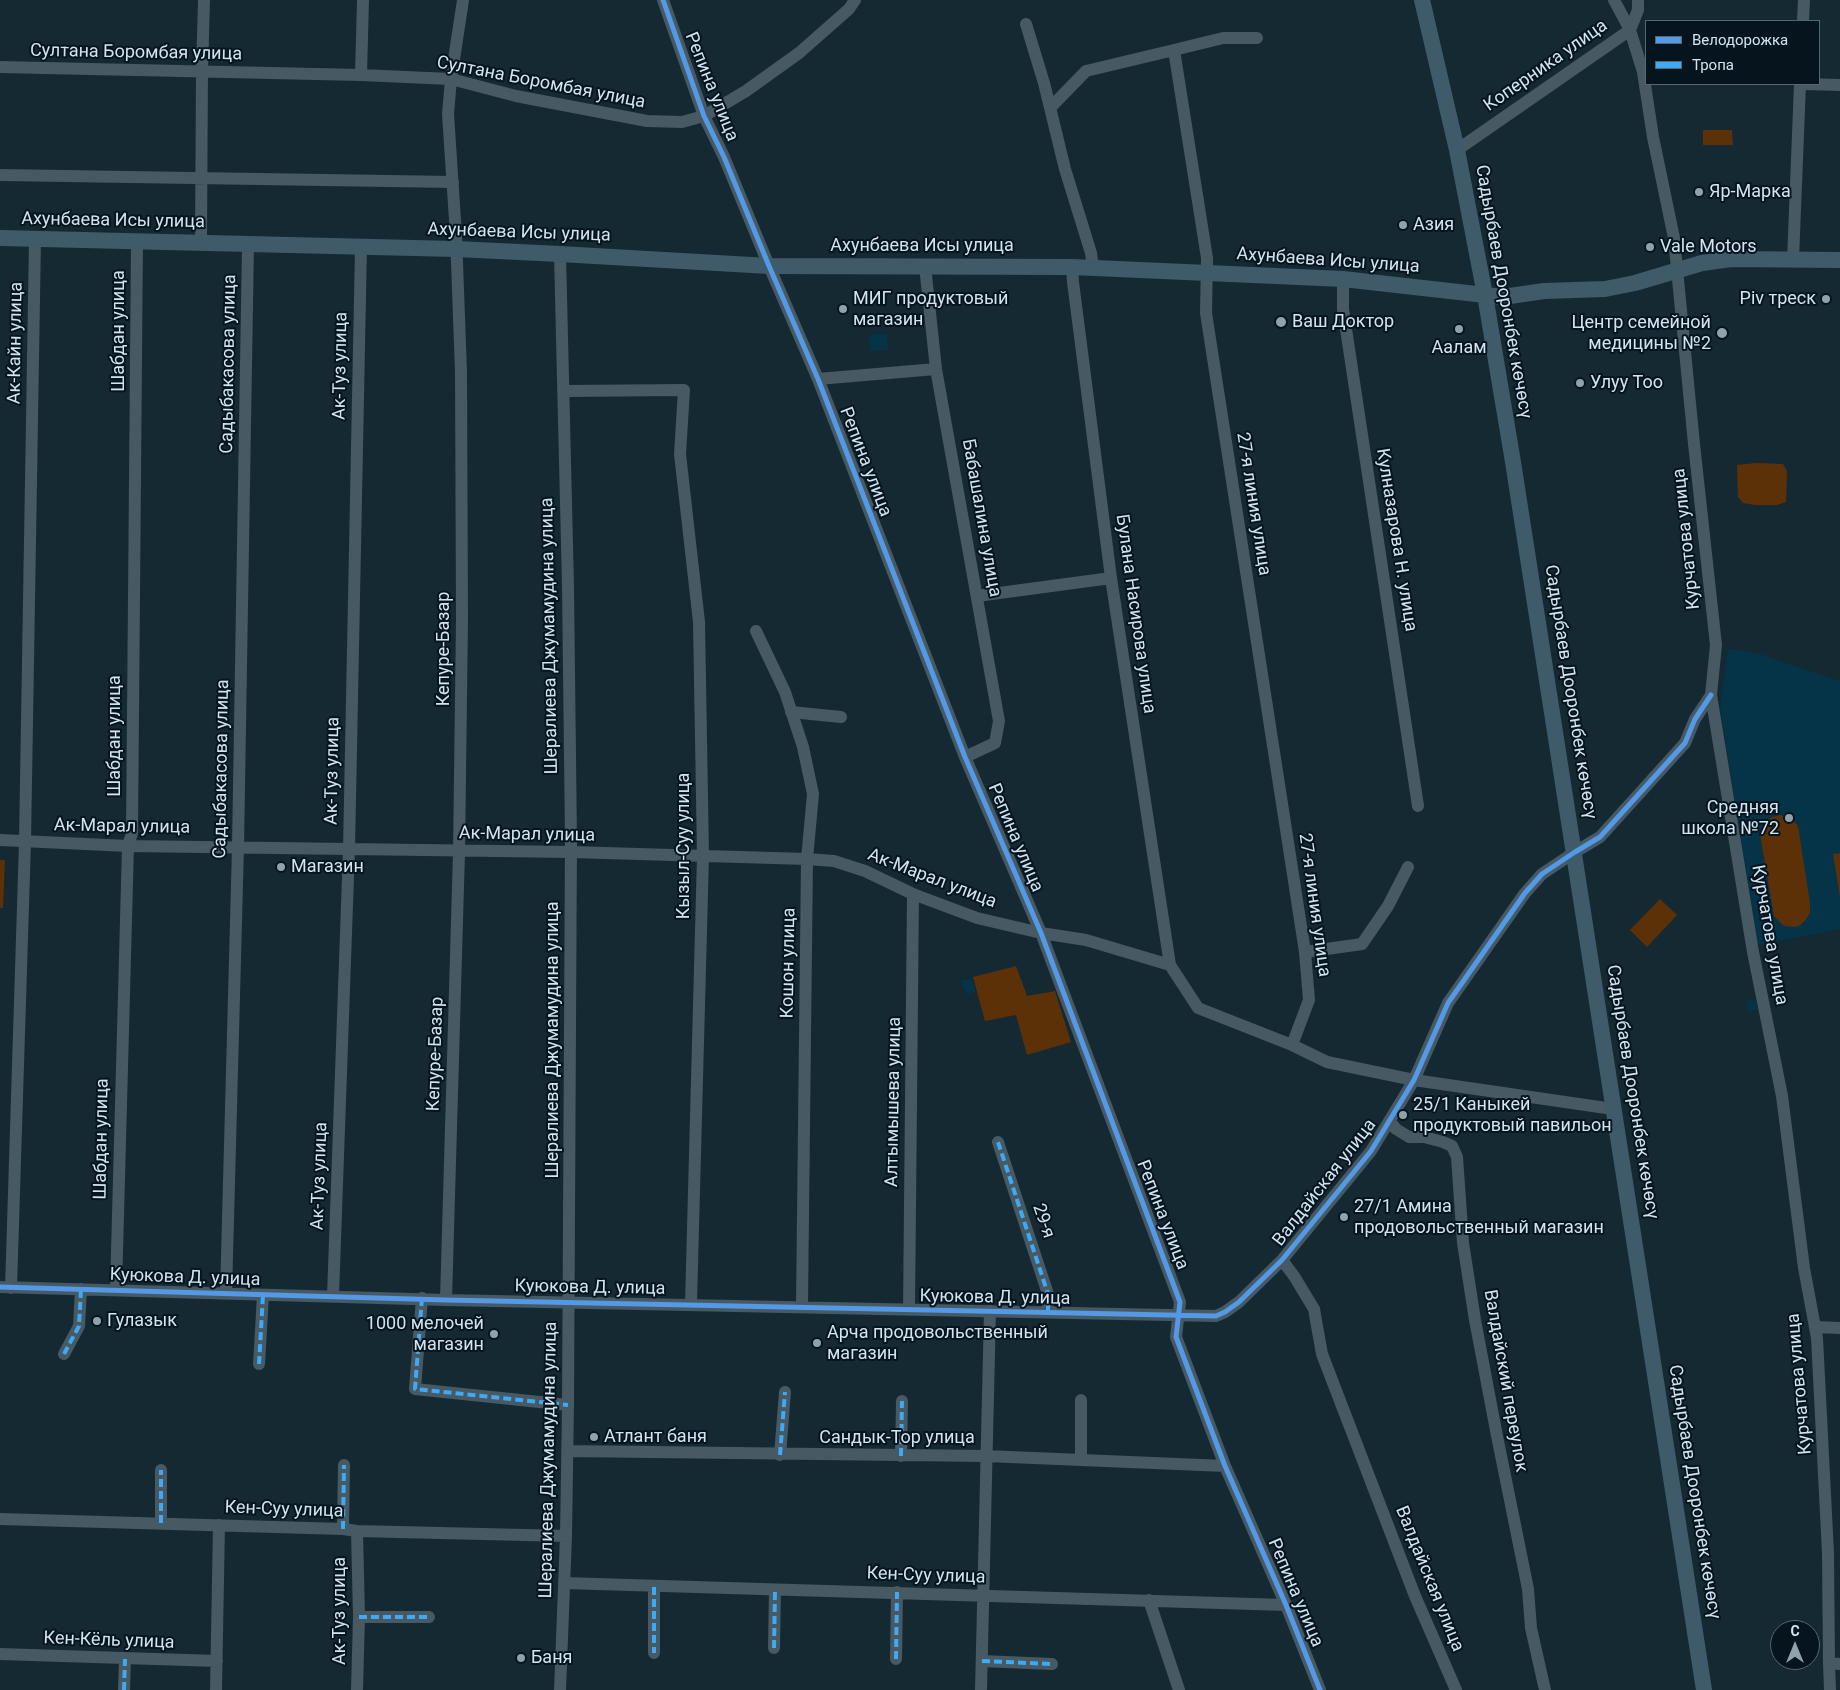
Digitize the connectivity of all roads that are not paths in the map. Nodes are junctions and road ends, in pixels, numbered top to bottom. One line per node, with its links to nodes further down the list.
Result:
1 (204, 0): 16 (street)
2 (363, 0): 17 (street)
3 (463, 0): 18 (street, Кепуре-Базар)
4 (663, 0): 23 (street, Репина улица)
5 (855, 0): 23 (street, Султана Боромбая улица)
6 (1422, 0): 24 (main road, Садырбаев Дооронбек көчөсү)
7 (1614, 0): 12 (street, Курчатова улица)
8 (1638, 0): 12 (street, Коперника улица)
9 (1804, 0): 10 (street)
10 (1803, 20)
11 (1026, 24): 22 (street)
12 (1630, 30): 24 (street, Коперника улица); 42 (street, Курчатова улица)
13 (1257, 38): 14 (street)
14 (1174, 50): 22 (street); 43 (street, 27-я линия улица)
15 (0, 67): 16 (street, Султана Боромбая улица)
16 (202, 72): 17 (street, Султана Боромбая улица); 26 (street)
17 (361, 75): 18 (street, Султана Боромбая улица)
18 (451, 79): 23 (street, Султана Боромбая улица); 27 (street, Кепуре-Базар)
19 (1820, 84): 21 (street)
20 (1800, 85): 36 (street)
21 (1840, 85)
22 (1050, 108): 41 (street)
23 (704, 116): 38 (street, Репина улица)
24 (1457, 150): 45 (main road, Садырбаев Дооронбек көчөсү)
25 (0, 176): 26 (street)
26 (201, 178): 27 (street); 31 (street)
27 (453, 182): 34 (street, Кепуре-Базар)
28 (0, 238): 29 (main road, Ахунбаева Исы улица)
29 (35, 239): 30 (main road, Ахунбаева Исы улица); 58 (street, Ак-Кайн улица)
30 (137, 241): 31 (main road, Ахунбаева Исы улица); 59 (street, Шабдан улица)
31 (201, 243): 32 (main road, Ахунбаева Исы улица)
32 (248, 244): 33 (main road, Ахунбаева Исы улица); 60 (street, Садыбакасова улица)
33 (361, 247): 34 (main road, Ахунбаева Исы улица); 61 (street, Ак-Туз улица)
34 (456, 250): 35 (main road, Ахунбаева Исы улица); 62 (street, Кепуре-Базар)
35 (560, 254): 38 (main road, Ахунбаева Исы улица); 48 (street, Шералиева Джумамудина улица)
36 (1793, 260): 37 (main road, Ахунбаева Исы улица); 42 (main road, Ахунбаева Исы улица)
37 (1840, 260)
38 (769, 266): 39 (main road, Ахунбаева Исы улица); 47 (street, Репина улица)
39 (925, 266): 40 (main road, Ахунбаева Исы улица); 46 (street, Бабашалина улица)
40 (1072, 267): 41 (main road, Ахунбаева Исы улица); 49 (street, Булана Насирова улица)
41 (1093, 268): 43 (main road, Ахунбаева Исы улица)
42 (1677, 271): 45 (main road, Ахунбаева Исы улица); 52 (street, Курчатова улица)
43 (1206, 273): 44 (main road, Ахунбаева Исы улица); 70 (street, 27-я линия улица)
44 (1343, 279): 45 (main road, Ахунбаева Исы улица); 56 (street, Кулназарова Н. улица)
45 (1485, 295): 64 (main road, Садырбаев Дооронбек көчөсү)
46 (936, 368): 47 (street); 50 (street, Бабашалина улица)
47 (818, 379): 55 (street, Репина улица)
48 (563, 391): 63 (street, Шералиева Джумамудина улица); 65 (street, Кызыл-Суу улица)
49 (1111, 578): 50 (street); 71 (street, Булана Насирова улица)
50 (977, 596): 55 (street, Бабашалина улица)
51 (756, 631): 53 (street, Кошон улица)
52 (1711, 695): 64 (street, Валдайская улица); 93 (street, Курчатова улица)
53 (792, 712): 54 (street); 66 (street, Кошон улица)
54 (841, 716)
55 (965, 757): 69 (street, Репина улица)
56 (1418, 806)
57 (0, 840): 58 (street, Ак-Марал улица)
58 (25, 842): 59 (street, Ак-Марал улица); 78 (street, Ак-Кайн улица)
59 (128, 846): 60 (street, Ак-Марал улица); 80 (street, Шабдан улица)
60 (238, 847): 61 (street, Ак-Марал улица); 81 (street, Садыбакасова улица)
61 (349, 849): 62 (street, Ак-Марал улица); 83 (street, Ак-Туз улица)
62 (459, 852): 63 (street, Ак-Марал улица); 85 (street, Кепуре-Базар)
63 (571, 852): 65 (street, Ак-Марал улица); 86 (street, Шералиева Джумамудина улица)
64 (1575, 852): 73 (street, Валдайская улица); 74 (main road, Садырбаев Дооронбек көчөсү)
65 (703, 856): 66 (street, Ак-Марал улица); 87 (street, Кызыл-Суу улица)
66 (807, 858): 68 (street, Ак-Марал улица); 88 (street, Кошон улица)
67 (1408, 867): 70 (street)
68 (913, 894): 69 (street, Ак-Марал улица); 89 (street, Алтымышева улица)
69 (1041, 933): 71 (street); 92 (street, Репина улица)
70 (1306, 952): 72 (street, 27-я линия улица)
71 (1170, 965): 72 (street)
72 (1292, 1045): 73 (street)
73 (1414, 1080): 74 (street); 75 (street, Валдайская улица)
74 (1614, 1109): 143 (main road, Садырбаев Дооронбек көчөсү)
75 (1390, 1122): 77 (street, Валдайская улица); 142 (street, Валдайский переулок)
76 (998, 1142): 91 (street, 29-я)
77 (1282, 1260): 92 (street, Валдайская улица); 141 (street, Валдайская улица)
78 (6, 1287): 79 (street, Куюкова Д. улица)
79 (81, 1289): 80 (street, Куюкова Д. улица); 95 (street)
80 (116, 1290): 81 (street, Куюкова Д. улица)
81 (226, 1294): 82 (street, Куюкова Д. улица)
82 (263, 1295): 83 (street, Куюкова Д. улица); 96 (street)
83 (333, 1296): 84 (street, Куюкова Д. улица)
84 (422, 1298): 85 (street, Куюкова Д. улица); 100 (street)
85 (446, 1300): 86 (street, Куюкова Д. улица)
86 (569, 1302): 87 (street, Куюкова Д. улица); 100 (street, Шералиева Джумамудина улица)
87 (691, 1304): 88 (street, Куюкова Д. улица)
88 (802, 1306): 89 (street, Куюкова Д. улица)
89 (909, 1310): 90 (street, Куюкова Д. улица)
90 (990, 1312): 91 (street, Куюкова Д. улица); 104 (street)
91 (1048, 1312): 92 (street, Куюкова Д. улица)
92 (1179, 1315): 107 (street, Репина улица)
93 (1815, 1328): 94 (street); 115 (street, Курчатова улица)
94 (1840, 1328)
95 (64, 1354)
96 (259, 1364)
97 (785, 1392): 102 (street)
98 (1081, 1400): 105 (street)
99 (902, 1401): 103 (street)
100 (568, 1405): 101 (street, Шералиева Джумамудина улица)
101 (567, 1451): 102 (street, Сандык-Тор улица); 114 (street, Шералиева Джумамудина улица)
102 (780, 1455): 103 (street, Сандык-Тор улица)
103 (901, 1456): 104 (street, Сандык-Тор улица)
104 (986, 1456): 105 (street, Сандык-Тор улица); 120 (street)
105 (1081, 1460): 107 (street, Сандык-Тор улица)
106 (344, 1465): 112 (street)
107 (1225, 1466): 122 (street, Репина улица)
108 (161, 1470): 110 (street)
109 (0, 1519): 110 (street, Кен-Суу улица)
110 (161, 1523): 111 (street, Кен-Суу улица)
111 (220, 1525): 112 (street, Кен-Суу улица); 130 (street)
112 (343, 1529): 113 (street, Кен-Суу улица)
113 (357, 1531): 114 (street, Кен-Суу улица); 123 (street, Ак-Туз улица)
114 (566, 1536): 116 (street, Шералиева Джумамудина улица)
115 (1834, 1553): 133 (street, Курчатова улица)
116 (564, 1583): 117 (street, Кен-Суу улица); 137 (street, Шералиева Джумамудина улица)
117 (654, 1587): 118 (street, Кен-Суу улица); 126 (street)
118 (776, 1590): 119 (street, Кен-Суу улица); 125 (street)
119 (897, 1592): 120 (street, Кен-Суу улица); 129 (street)
120 (983, 1595): 121 (street, Кен-Суу улица); 131 (street)
121 (1149, 1600): 122 (street, Кен-Суу улица); 139 (street)
122 (1286, 1605): 140 (street, Репина улица)
123 (359, 1617): 124 (street); 136 (street, Ак-Туз улица)
124 (429, 1617)
125 (774, 1648)
126 (654, 1653)
127 (0, 1654): 128 (street, Кен-Кёль улица)
128 (124, 1659): 130 (street, Кен-Кёль улица); 134 (street)
129 (896, 1659)
130 (217, 1661): 135 (street)
131 (982, 1661): 132 (street); 138 (street)
132 (1052, 1664)
133 (1834, 1664): 144 (street, Курчатова улица)
134 (124, 1690)
135 (216, 1690)
136 (357, 1690)
137 (560, 1690)
138 (981, 1690)
139 (1179, 1690)
140 (1320, 1690)
141 (1456, 1690)
142 (1545, 1690)
143 (1704, 1690)
144 (1830, 1690)

